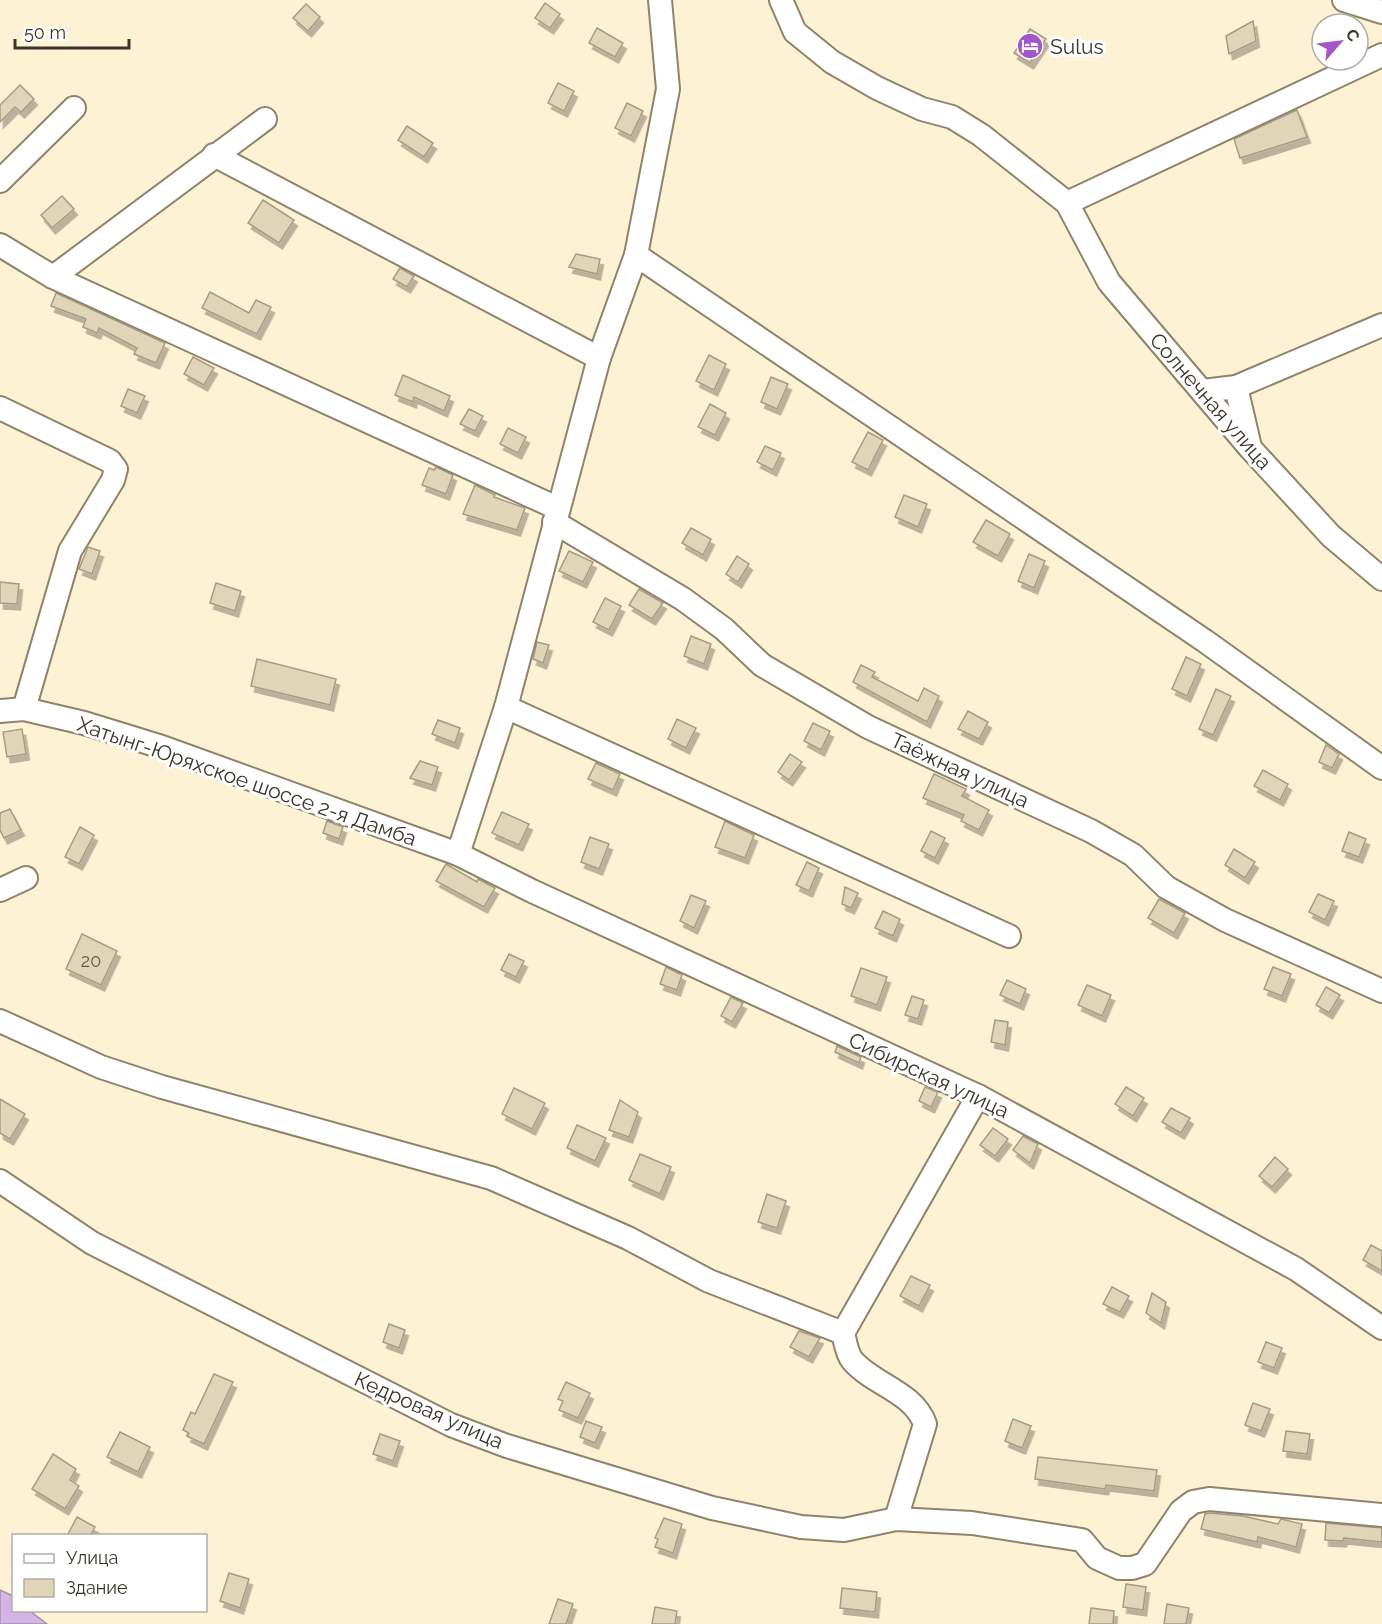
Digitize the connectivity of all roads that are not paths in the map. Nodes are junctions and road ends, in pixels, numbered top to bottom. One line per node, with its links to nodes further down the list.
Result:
1 (660, 0): 12 (street)
2 (781, 0): 10 (street)
3 (1344, 0): 4 (street)
4 (1382, 12)
5 (1382, 55): 10 (street)
6 (74, 108): 9 (street)
7 (265, 119): 8 (street)
8 (214, 155): 13 (street); 15 (street)
9 (0, 181)
10 (1067, 203): 17 (street, Солнечная улица)
11 (0, 245): 13 (street, Таёжная улица)
12 (636, 255): 15 (street); 25 (street)
13 (52, 277): 20 (street, Таёжная улица)
14 (1382, 326): 16 (street)
15 (599, 358): 20 (street)
16 (1236, 387): 17 (street); 19 (street)
17 (1203, 391): 19 (street, Солнечная улица)
18 (0, 408): 23 (street)
19 (1250, 448): 21 (street, Солнечная улица)
20 (556, 515): 22 (street); 30 (street, Таёжная улица)
21 (1382, 579)
22 (506, 707): 26 (street); 29 (street)
23 (24, 709): 24 (street, Хатынг-Юряхское шоссе 2-я Дамба); 26 (street, Хатынг-Юряхское шоссе 2-я Дамба)
24 (0, 711)
25 (1382, 768)
26 (458, 854): 32 (street, Сибирская улица)
27 (26, 878): 28 (street)
28 (0, 890)
29 (1009, 936)
30 (1382, 992)
31 (0, 1021): 35 (street)
32 (978, 1096): 34 (street, Сибирская улица); 35 (street)
33 (0, 1181): 37 (street, Кедровая улица)
34 (1382, 1328)
35 (843, 1333): 37 (street)
36 (1382, 1515): 37 (street, Кедровая улица)
37 (896, 1519)

